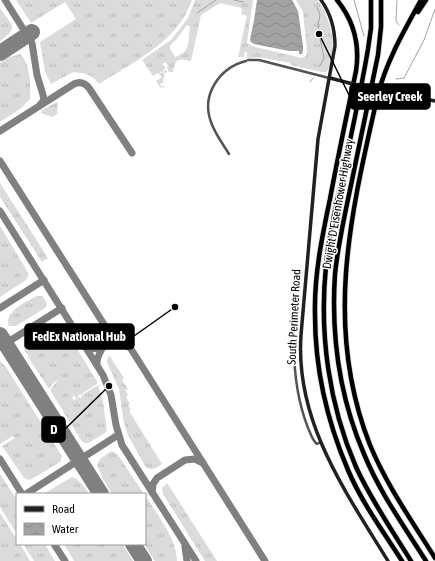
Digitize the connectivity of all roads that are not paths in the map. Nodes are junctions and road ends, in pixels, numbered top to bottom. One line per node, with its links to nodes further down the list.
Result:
1 (321, 0): 8 (street, South Perimeter Road)
2 (337, 0): 15 (highway)
3 (371, 0): 16 (highway, Dwight D Eisenhower Highway)
4 (381, 0): 17 (highway, Dwight D Eisenhower Highway)
5 (421, 0): 7 (highway)
6 (426, 0): 7 (highway)
7 (389, 62): 13 (highway)
8 (330, 78): 9 (street, bridge); 10 (street); 12 (street, South Perimeter Road)
9 (435, 101)
10 (230, 154)
11 (294, 346): 12 (street)
12 (321, 442): 14 (street, South Perimeter Road)
13 (435, 558)
14 (388, 561)
15 (402, 561)
16 (411, 561)
17 (426, 561)

